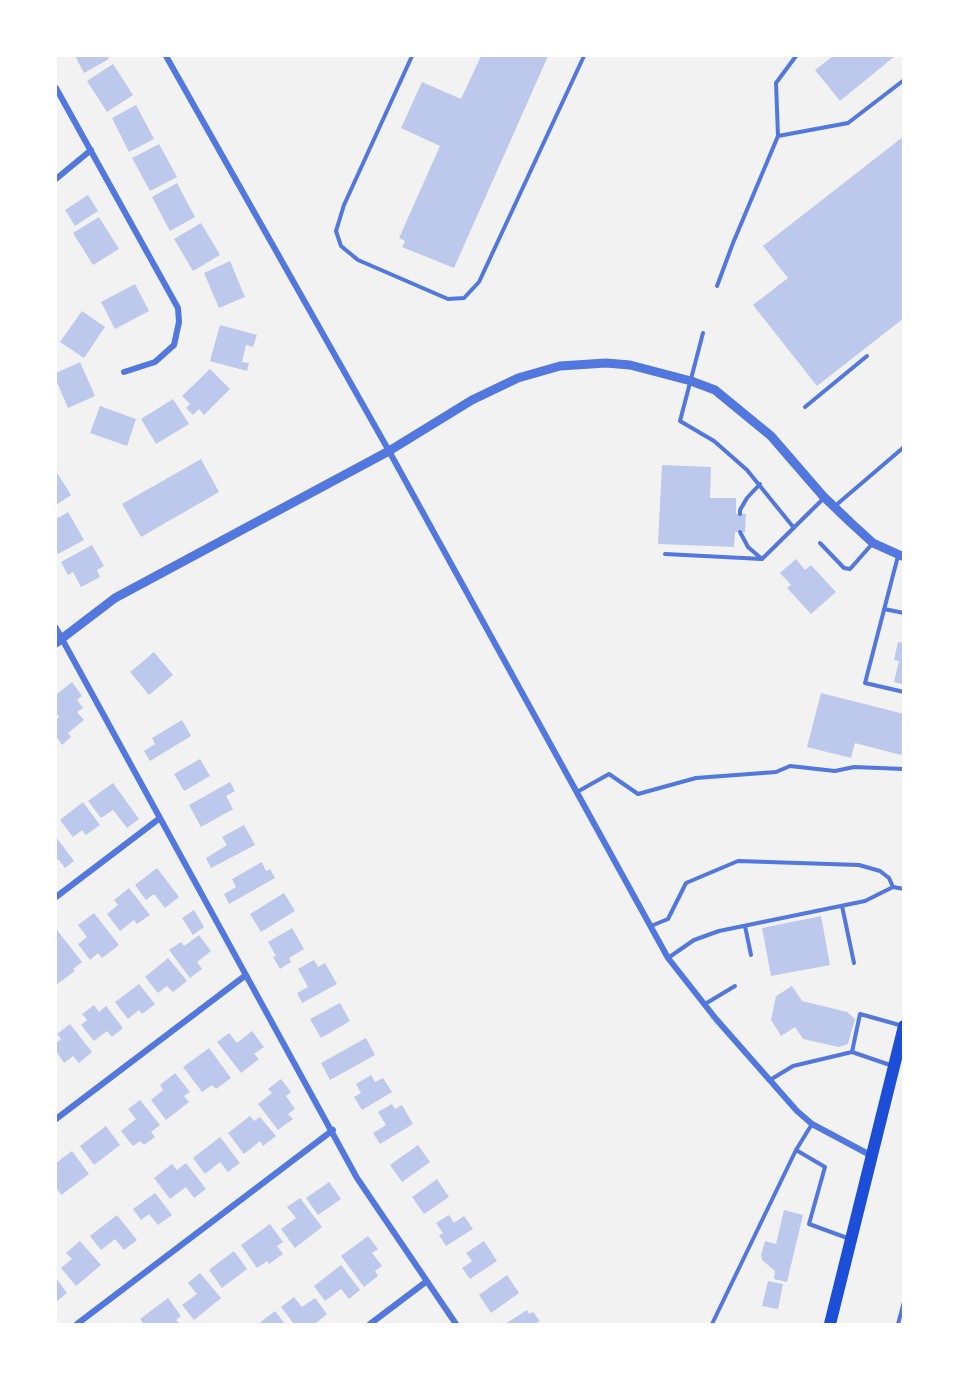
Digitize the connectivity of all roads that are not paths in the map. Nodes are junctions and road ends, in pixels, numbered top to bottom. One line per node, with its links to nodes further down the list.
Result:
1 (166, 56): 17 (street)
2 (412, 56): 3 (lane)
3 (584, 56)
4 (796, 56): 7 (lane)
5 (903, 80): 7 (lane)
6 (56, 88): 8 (street)
7 (778, 136): 10 (lane)
8 (91, 150): 9 (street); 13 (street)
9 (56, 179)
10 (717, 286)
11 (703, 333): 14 (lane)
12 (867, 356): 15 (lane)
13 (124, 372)
14 (690, 381): 17 (street); 18 (lane); 19 (street)
15 (806, 407)
16 (903, 447): 20 (lane)
17 (389, 451): 32 (street); 35 (street)
18 (760, 484): 21 (lane); 22 (lane)
19 (824, 497): 20 (street); 22 (lane)
20 (835, 507): 25 (street)
21 (740, 514)
22 (794, 528): 28 (lane)
23 (740, 532): 28 (lane)
24 (820, 543): 25 (lane)
25 (873, 543): 27 (street)
26 (665, 554): 28 (lane)
27 (901, 556): 29 (lane)
28 (762, 559)
29 (884, 609): 30 (lane); 33 (lane)
30 (903, 613)
31 (56, 627): 32 (street)
32 (58, 641): 36 (street)
33 (903, 692)
34 (903, 770): 35 (lane)
35 (577, 792): 41 (street)
36 (160, 818): 39 (street); 46 (street)
37 (893, 886): 38 (lane); 40 (lane); 41 (lane)
38 (903, 889)
39 (56, 897)
40 (842, 906): 42 (lane); 45 (lane)
41 (651, 926): 44 (street)
42 (745, 926): 43 (lane); 44 (lane)
43 (752, 955)
44 (668, 958): 48 (street)
45 (854, 963)
46 (246, 975): 53 (street); 55 (street)
47 (735, 986): 48 (lane)
48 (705, 1004): 52 (street)
49 (903, 1026): 50 (lane); 51 (main road)
50 (852, 1052): 51 (lane); 52 (lane)
51 (894, 1066): 57 (main road)
52 (769, 1081): 54 (street)
53 (56, 1119)
54 (812, 1124): 56 (lane); 57 (street)
55 (333, 1130): 59 (street); 61 (street)
56 (796, 1150): 58 (lane); 64 (lane)
57 (872, 1156): 58 (main road)
58 (850, 1239): 65 (main road)
59 (427, 1281): 62 (street); 63 (street)
60 (903, 1302): 66 (lane)
61 (78, 1324)
62 (370, 1324)
63 (456, 1324)
64 (712, 1324)
65 (830, 1324)
66 (898, 1324)

